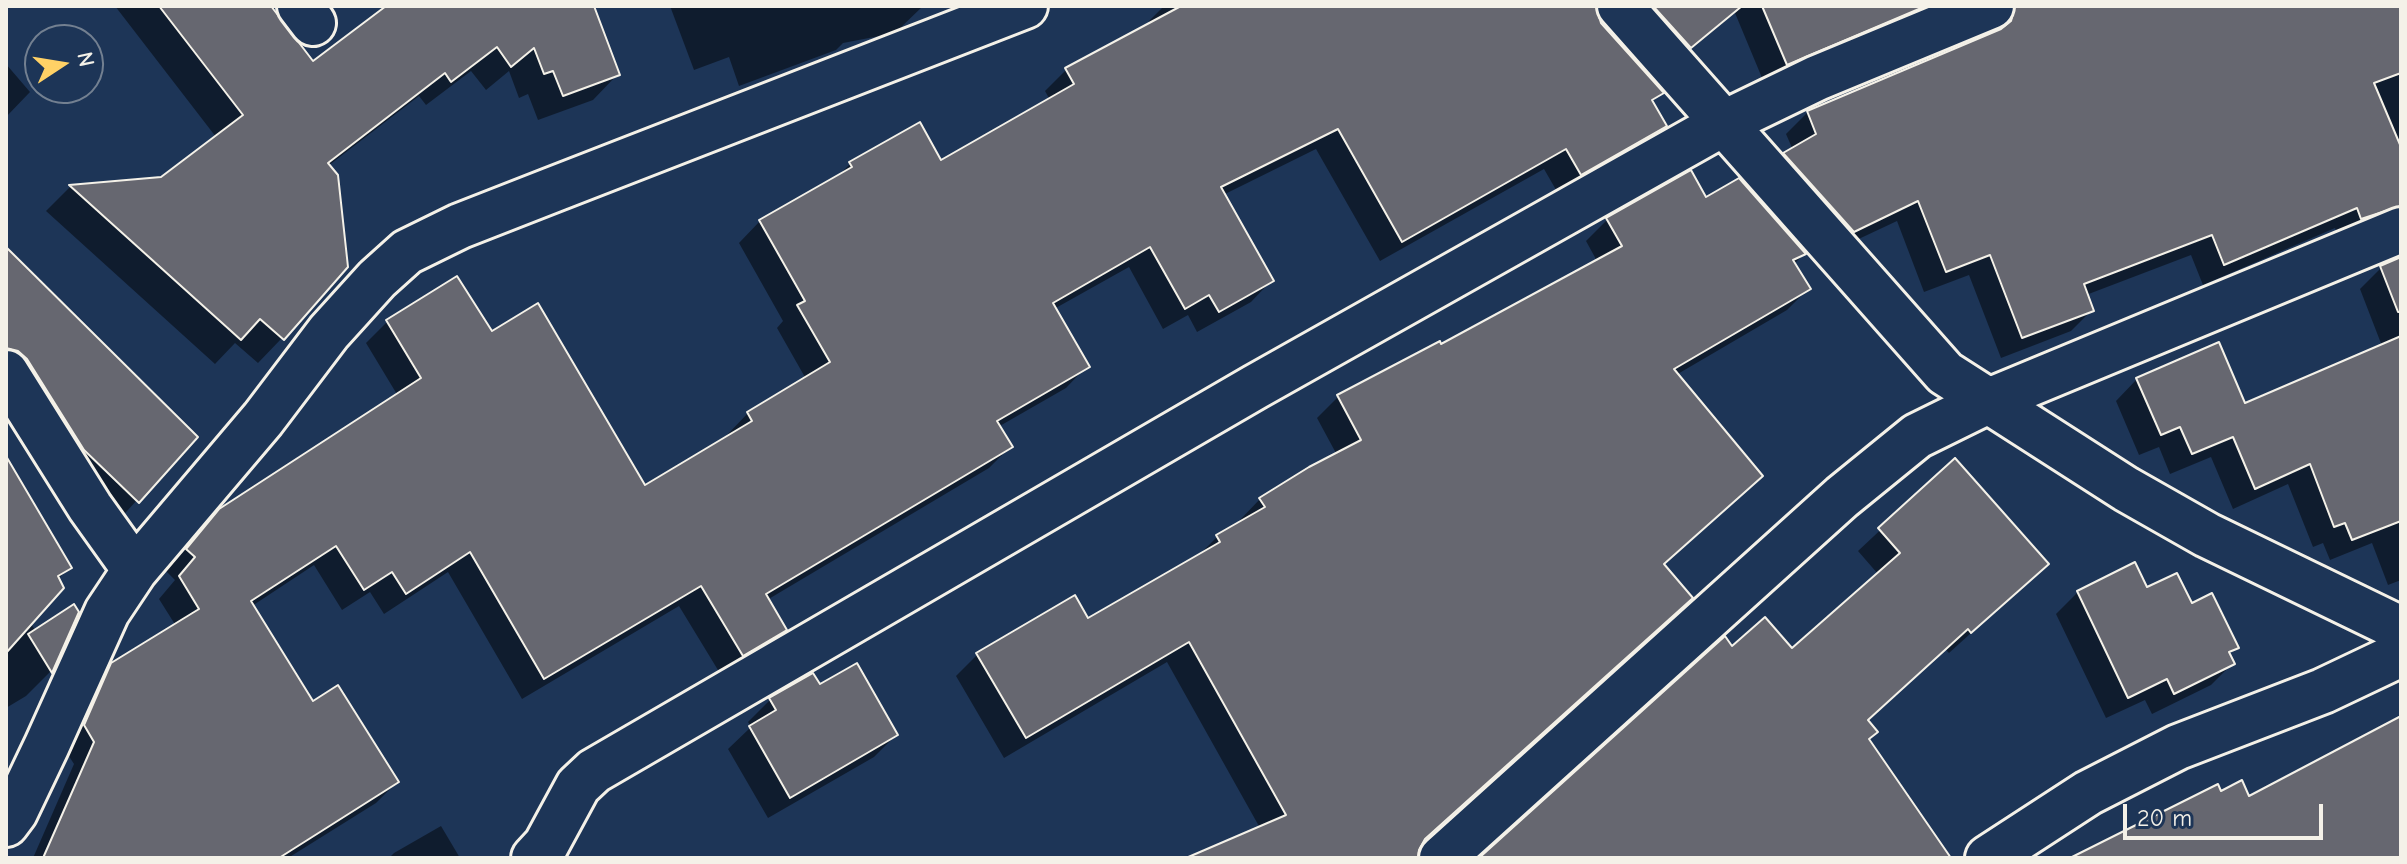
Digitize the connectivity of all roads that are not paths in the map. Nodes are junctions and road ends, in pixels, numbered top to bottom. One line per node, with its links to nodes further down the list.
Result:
1 (1025, 6): 8 (street)
2 (1620, 6): 4 (street)
3 (1991, 6): 4 (street)
4 (1724, 123): 7 (street); 12 (street)
5 (2401, 230): 7 (street)
6 (6, 373): 8 (street)
7 (1986, 402): 9 (street); 13 (street)
8 (135, 570): 11 (street)
9 (2401, 629)
10 (2401, 654): 14 (street)
11 (6, 824)
12 (534, 858)
13 (1442, 858)
14 (1988, 858)

